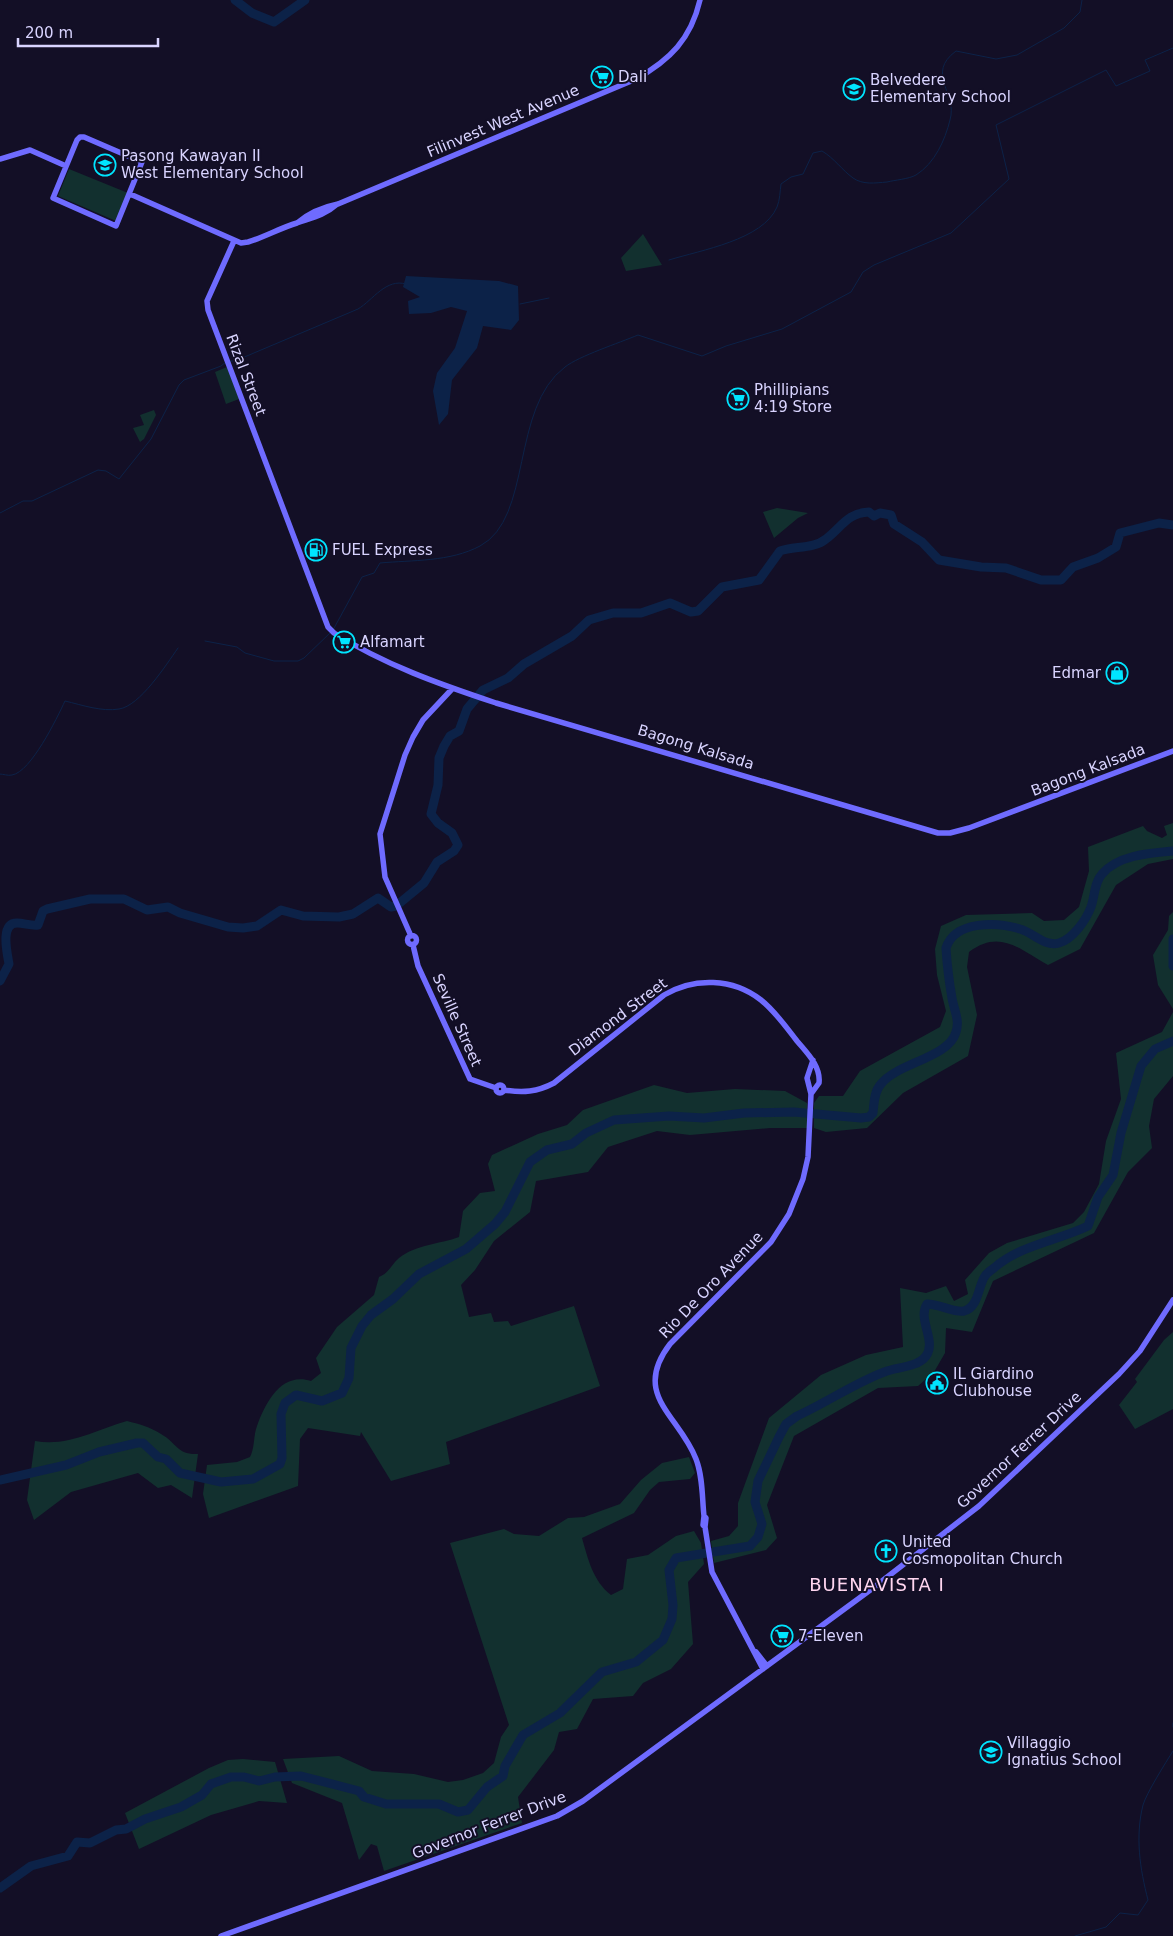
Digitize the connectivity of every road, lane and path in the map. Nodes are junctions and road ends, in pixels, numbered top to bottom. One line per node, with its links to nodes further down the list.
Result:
1 (700, 0): 5 (street, Filinvest West Avenue)
2 (0, 159): 3 (street)
3 (66, 166): 4 (street); 4 (street)
4 (130, 194): 5 (street)
5 (234, 241): 6 (street, Rizal Street)
6 (288, 518): 7 (street, Bagong Kalsada)
7 (452, 689): 8 (street, Bagong Kalsada); 11 (street, Seville Street)
8 (1173, 751)
9 (775, 1014): 10 (street, Rio De Oro Avenue); 11 (street, Diamond Street)
10 (813, 1060): 12 (street, Rio De Oro Avenue); 12 (street, Rio De Oro Avenue)
11 (504, 1090)
12 (811, 1094): 14 (street, Rio De Oro Avenue)
13 (1173, 1300): 14 (street, Governor Ferrer Drive)
14 (765, 1667): 15 (street, Governor Ferrer Drive)
15 (221, 1936)

